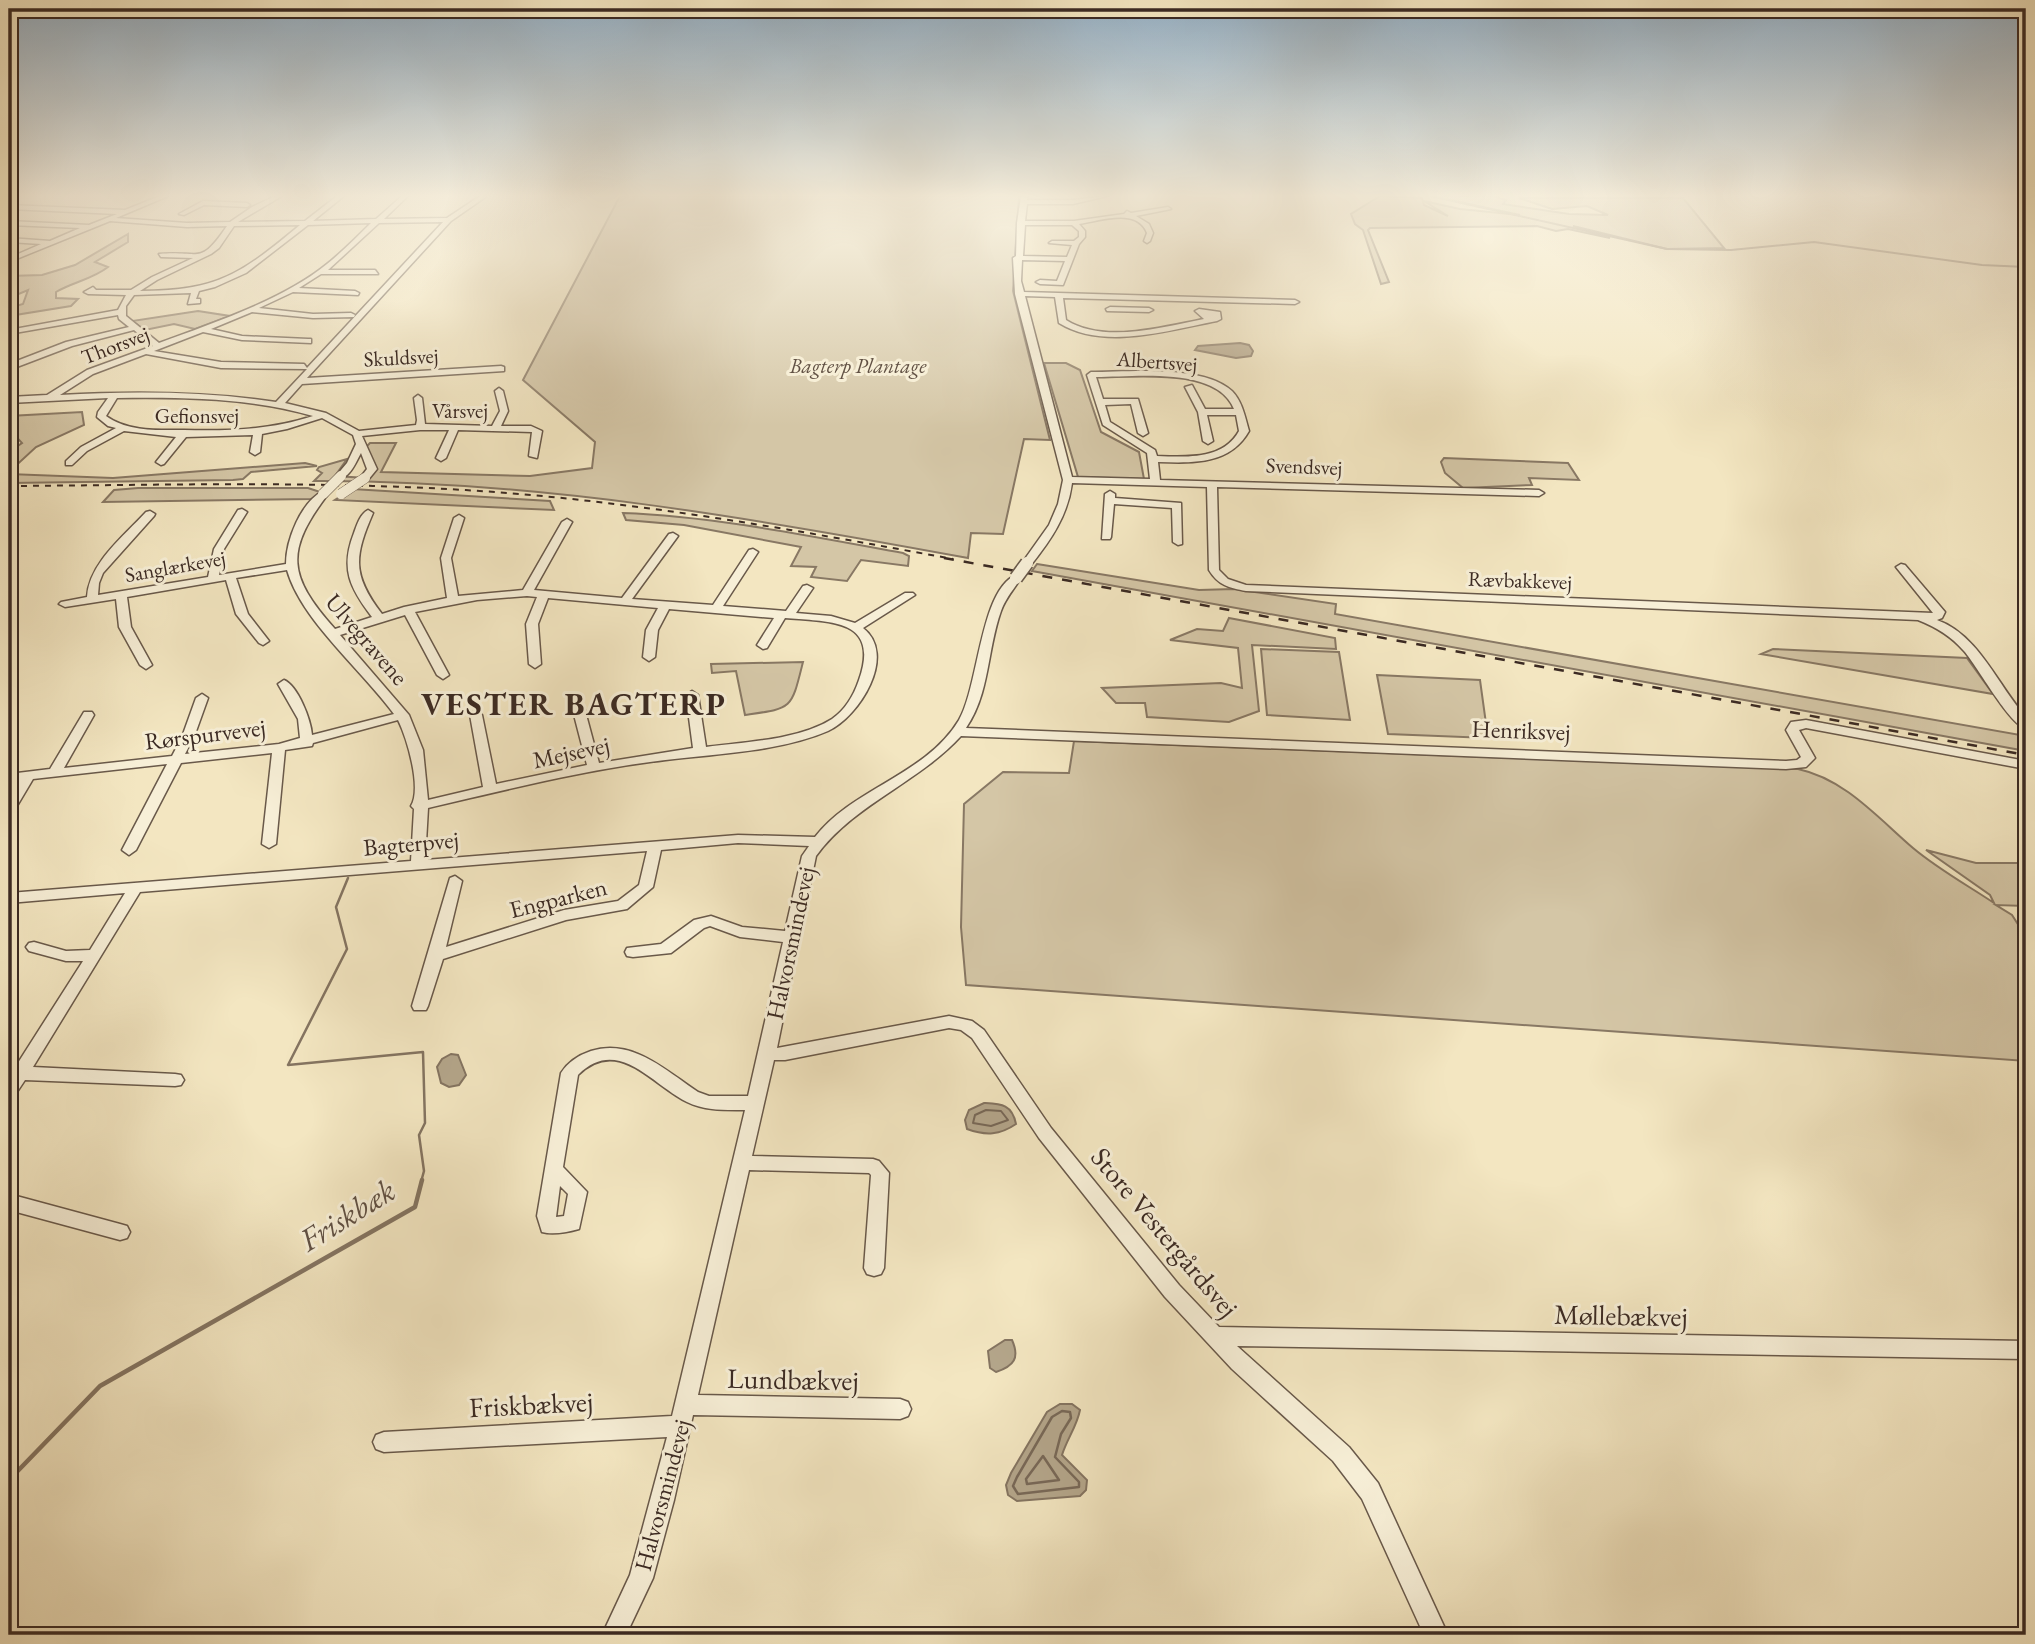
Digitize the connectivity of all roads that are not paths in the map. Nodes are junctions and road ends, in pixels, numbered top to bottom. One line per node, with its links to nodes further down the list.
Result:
1 (170, 273): 11 (street)
2 (242, 273): 8 (street)
3 (320, 273): 10 (street, Thorsvej)
4 (401, 273): 37 (street)
5 (1018, 273): 13 (street, Halvorsmindevej)
6 (1064, 273): 7 (street)
7 (1040, 282)
8 (196, 288): 11 (street); 15 (street)
9 (93, 289): 11 (street)
10 (291, 290): 12 (street); 19 (street, Thorsvej)
11 (134, 291): 21 (street)
12 (355, 293)
13 (1019, 294): 14 (street); 66 (street, Halvorsmindevej)
14 (1059, 296): 16 (street); 27 (street)
15 (197, 301)
16 (1295, 302)
17 (1110, 309): 18 (street)
18 (1121, 309): 20 (street); 27 (street)
19 (252, 310): 22 (street); 25 (street, Thorsvej)
20 (1149, 310)
21 (121, 313): 24 (street); 26 (street)
22 (351, 315)
23 (1210, 320): 27 (street)
24 (134, 328): 29 (street); 32 (street)
25 (202, 330): 28 (street); 29 (street, Thorsvej)
26 (9, 332)
27 (1135, 332)
28 (308, 341)
29 (159, 346): 30 (street, Thorsvej)
30 (146, 351): 33 (street); 41 (street, Thorsvej)
31 (439, 358): 35 (street)
32 (9, 367)
33 (304, 367)
34 (501, 369): 35 (street, Skuldsvej)
35 (433, 373): 37 (street, Skuldsvej)
36 (1127, 380): 44 (street)
37 (302, 381): 46 (street)
38 (1189, 387): 47 (street)
39 (499, 391): 51 (street)
40 (116, 394): 41 (street); 46 (street); 53 (street, Gefionsvej)
41 (50, 397): 43 (street)
42 (418, 398): 52 (street)
43 (9, 400)
44 (1135, 401): 45 (street); 56 (street)
45 (1100, 402): 48 (street, Albertsvej); 63 (street, Albertsvej)
46 (277, 406): 49 (street)
47 (1202, 412): 48 (street); 58 (street)
48 (1239, 412): 63 (street)
49 (323, 415): 54 (street, Gefionsvej); 57 (street)
50 (455, 427): 51 (street, Vårsvej); 52 (street, Vårsvej); 62 (street)
51 (496, 427): 61 (street, Vårsvej)
52 (420, 428): 57 (street, Vårsvej)
53 (120, 430): 55 (street, Gefionsvej); 65 (street)
54 (258, 432): 55 (street, Gefionsvej); 60 (street)
55 (184, 433): 64 (street)
56 (1143, 433)
57 (357, 434): 59 (street)
58 (1209, 441)
59 (360, 445): 77 (street, bridge); 77 (street, bridge)
60 (255, 452)
61 (534, 456)
62 (441, 458)
63 (1154, 459): 68 (street)
64 (161, 462)
65 (69, 463)
66 (1068, 480): 67 (street, Svendsvej); 117 (street, Halvorsmindevej, bridge)
67 (1112, 481): 68 (street, Svendsvej); 71 (street)
68 (1155, 482): 69 (street, Svendsvej)
69 (1212, 483): 70 (street, Svendsvej); 99 (street, Rævbakkevej)
70 (1539, 493)
71 (1110, 501): 79 (street); 80 (street)
72 (242, 512): 85 (street)
73 (368, 513): 100 (street)
74 (150, 514): 92 (street)
75 (459, 518): 91 (street)
76 (567, 522): 87 (street)
77 (300, 525): 82 (street)
78 (673, 536): 93 (street)
79 (1105, 537)
80 (1178, 542)
81 (753, 552): 97 (street)
82 (291, 566): 84 (street, Sanglærkevej); 102 (street, Ulvegravene)
83 (1901, 566): 99 (street)
84 (230, 576): 85 (street, Sanglærkevej); 103 (street)
85 (213, 578): 88 (street, Sanglærkevej)
86 (807, 588): 98 (street)
87 (527, 593): 89 (street); 91 (street)
88 (121, 594): 92 (street, Sanglærkevej); 107 (street)
89 (544, 594): 93 (street); 106 (street)
90 (909, 595): 101 (street)
91 (453, 598): 96 (street)
92 (92, 599): 94 (street, Sanglærkevej)
93 (625, 601): 95 (street)
94 (65, 604)
95 (666, 604): 97 (street); 105 (street)
96 (408, 609): 100 (street); 108 (street)
97 (716, 609): 98 (street)
98 (785, 614): 101 (street); 104 (street)
99 (1919, 617): 116 (street, Rævbakkevej)
100 (379, 618): 102 (street)
101 (856, 627): 120 (street, Mejsevej)
102 (334, 633): 114 (street, Ulvegravene)
103 (263, 641)
104 (763, 645)
105 (649, 657)
106 (535, 664)
107 (146, 665)
108 (443, 674)
109 (284, 684): 118 (street)
110 (692, 695): 120 (street)
111 (202, 698): 121 (street)
112 (578, 707): 123 (street)
113 (88, 715): 124 (street)
114 (403, 715): 118 (street, Rørspurvevej); 128 (street, Ulvegravene)
115 (475, 715): 127 (street)
116 (2026, 725)
117 (958, 732): 122 (street, Henriksvej); 130 (street, Halvorsmindevej)
118 (307, 743): 119 (street, Rørspurvevej)
119 (279, 748): 121 (street, Rørspurvevej); 131 (street)
120 (701, 750): 123 (street, Mejsevej)
121 (177, 761): 124 (street, Rørspurvevej); 133 (street)
122 (2026, 765)
123 (594, 768): 127 (street, Mejsevej)
124 (54, 774): 125 (street, Rørspurvevej)
125 (28, 776): 126 (street, Rørspurvevej); 129 (street)
126 (9, 778)
127 (490, 790): 128 (street, Mejsevej)
128 (418, 806): 134 (street, Ulvegravene)
129 (9, 808)
130 (817, 842): 132 (street, Bagterpvej); 138 (street, Halvorsmindevej)
131 (269, 844)
132 (655, 846): 134 (street, Bagterpvej); 142 (street, Engparken)
133 (129, 850)
134 (418, 864): 136 (street, Bagterpvej)
135 (455, 881): 142 (street)
136 (136, 887): 137 (street, Bagterpvej); 141 (street)
137 (9, 898)
138 (790, 937): 140 (street); 144 (street, Halvorsmindevej)
139 (34, 947): 141 (street)
140 (633, 952)
141 (95, 956): 145 (street)
142 (436, 956): 143 (street)
143 (420, 1006)
144 (767, 1054): 148 (street, Halvorsmindevej); 154 (street, Store Vestergårdsvej)
145 (22, 1073): 146 (street); 147 (street)
146 (175, 1080)
147 (9, 1090)
148 (753, 1103): 149 (street, Halvorsmindevej); 150 (street)
149 (740, 1163): 153 (street); 156 (street, Halvorsmindevej)
150 (554, 1169)
151 (9, 1202): 152 (street)
152 (120, 1232)
153 (874, 1268)
154 (1214, 1336): 155 (street, Møllebækvej); 161 (street, Store Vestergårdsvej)
155 (2026, 1350)
156 (685, 1405): 157 (street, Lundbækvej); 158 (street, Halvorsmindevej)
157 (900, 1409)
158 (681, 1426): 159 (street, Friskbækvej); 160 (street, Halvorsmindevej)
159 (384, 1442)
160 (614, 1635)
161 (1436, 1635)

